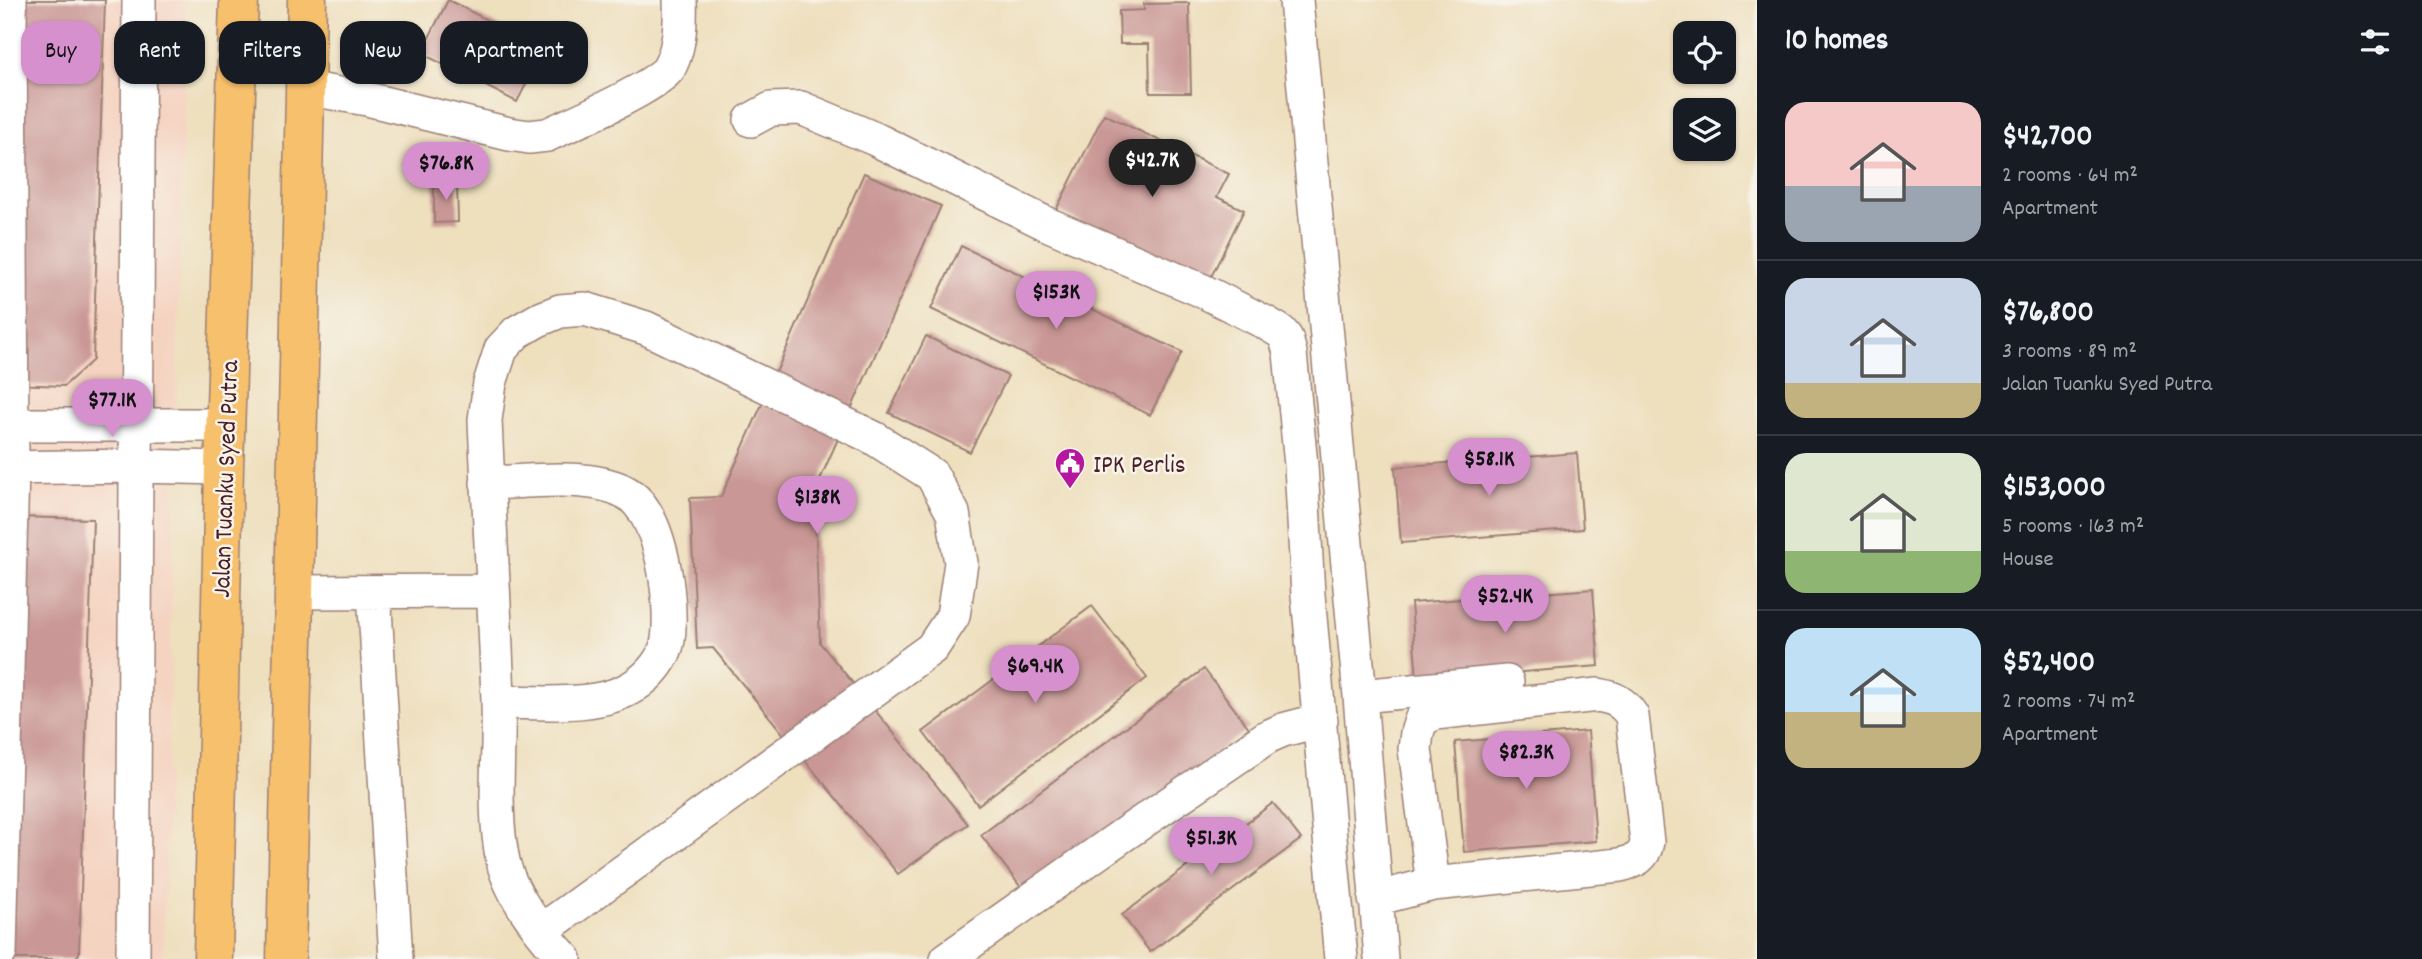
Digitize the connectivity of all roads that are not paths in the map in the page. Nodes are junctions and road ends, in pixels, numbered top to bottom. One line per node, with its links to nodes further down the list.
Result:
1 (10, 0): 10 (street)
2 (139, 0): 9 (street)
3 (239, 0): 11 (main road, Jalan Tuanku Syed Putra)
4 (307, 0): 7 (main road)
5 (680, 0): 7 (street)
6 (1296, 0): 20 (street)
7 (305, 89): 17 (main road)
8 (751, 120): 22 (street)
9 (136, 424): 10 (street); 11 (street); 12 (street)
10 (6, 425): 13 (street)
11 (225, 425): 14 (main road, Jalan Tuanku Syed Putra)
12 (136, 466): 13 (street); 14 (street); 27 (street)
13 (6, 468): 26 (street)
14 (224, 468): 28 (main road, Jalan Tuanku Syed Putra)
15 (487, 483): 16 (street); 21 (street); 25 (street)
16 (493, 591): 18 (street); 21 (street)
17 (295, 592): 18 (street); 29 (main road)
18 (374, 592): 30 (street)
19 (1603, 674): 20 (street)
20 (1360, 696): 24 (street)
21 (498, 702): 25 (street)
22 (1321, 720): 32 (street); 33 (street)
23 (1433, 884): 23 (street); 24 (street)
24 (1375, 899): 34 (street)
25 (541, 930): 31 (street)
26 (0, 952)
27 (133, 959)
28 (213, 959)
29 (286, 959)
30 (396, 959)
31 (565, 959)
32 (947, 959)
33 (1341, 959)
34 (1381, 959)

